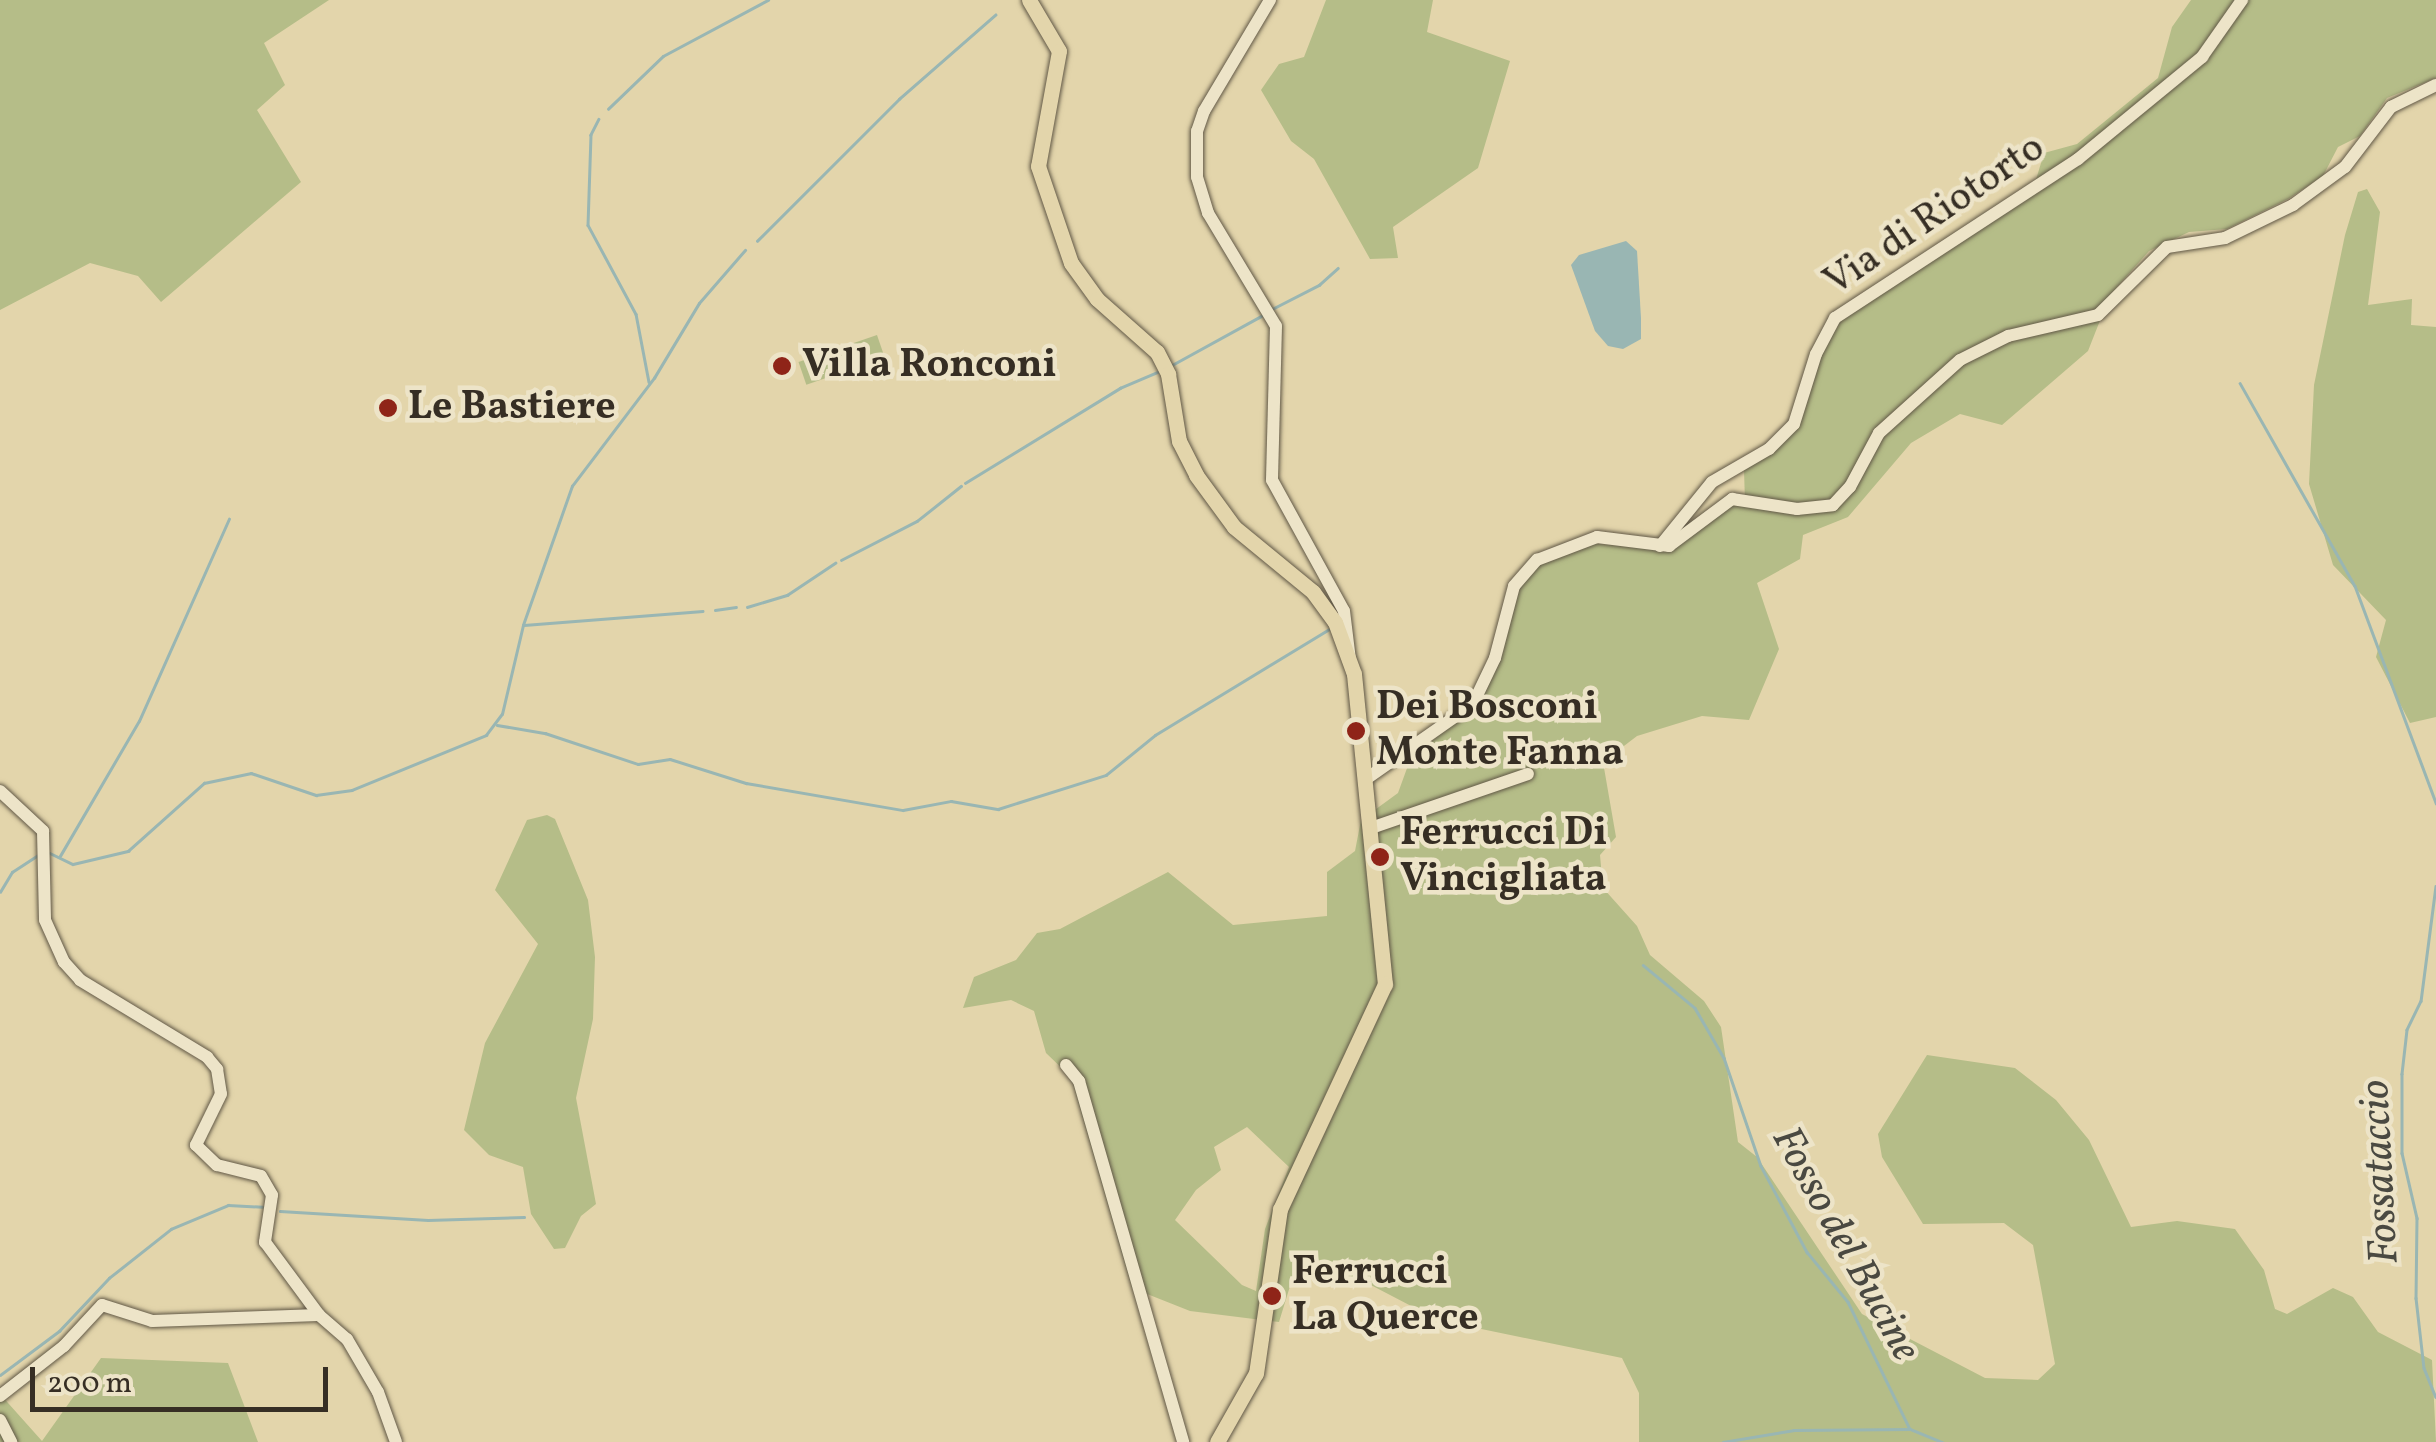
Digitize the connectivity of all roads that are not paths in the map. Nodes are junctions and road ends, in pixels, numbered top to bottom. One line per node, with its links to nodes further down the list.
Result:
1 (1029, 0): 6 (main road)
2 (1270, 0): 6 (street)
3 (2242, 0): 5 (street, Via di Riotorto)
4 (2436, 85): 5 (street)
5 (1659, 548): 8 (street)
6 (1350, 660): 8 (main road)
7 (1528, 774): 10 (street)
8 (1366, 779): 10 (main road)
9 (0, 791): 12 (street)
10 (1371, 828): 18 (main road)
11 (1066, 1065): 17 (street)
12 (320, 1315): 13 (street); 16 (street)
13 (0, 1396)
14 (0, 1420): 15 (street)
15 (11, 1442)
16 (396, 1442)
17 (1183, 1442)
18 (1217, 1442)

